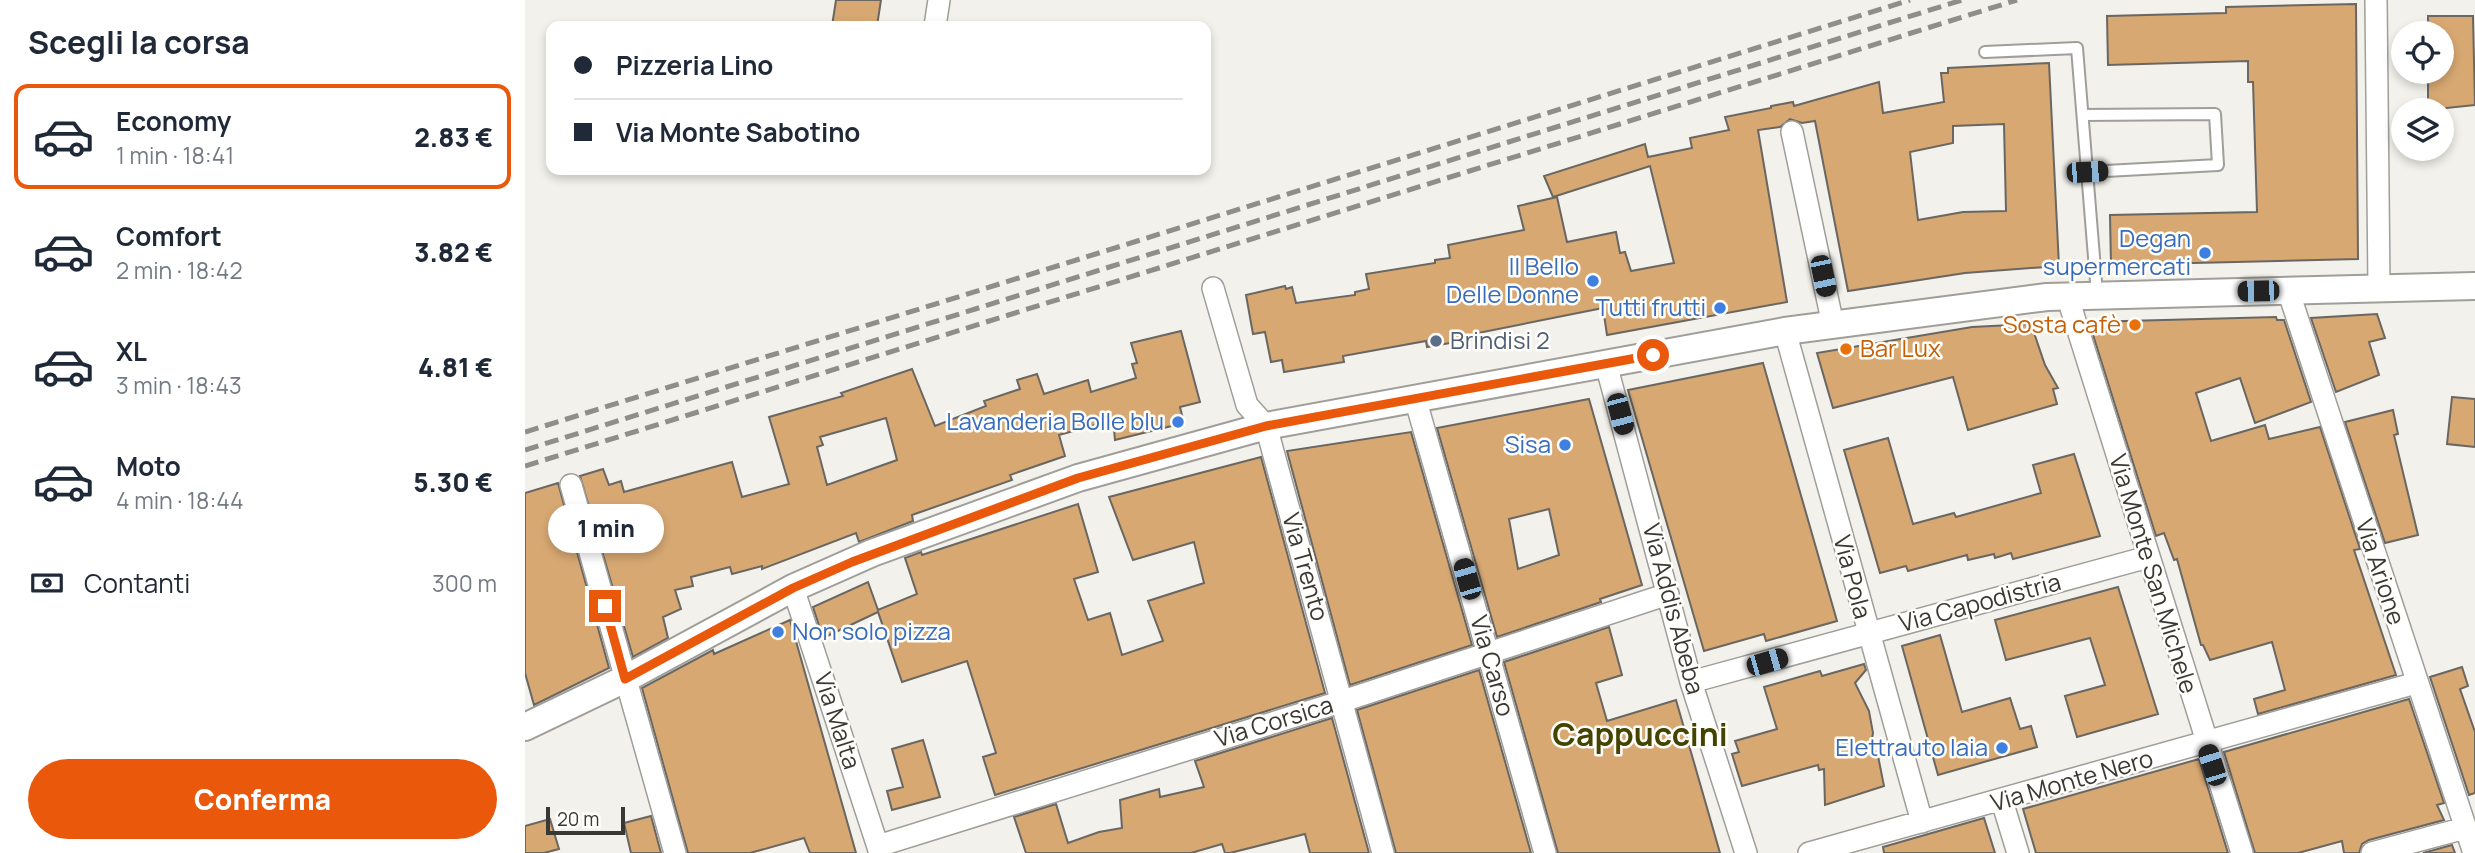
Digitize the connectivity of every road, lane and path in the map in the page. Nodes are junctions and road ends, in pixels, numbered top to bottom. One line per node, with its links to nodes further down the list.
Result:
1 (939, 0): 3 (street)
2 (2376, 0): 9 (street)
3 (936, 21)
4 (1985, 52): 5 (lane)
5 (2083, 115): 7 (lane); 7 (lane)
6 (1792, 132): 14 (street)
7 (2087, 172): 12 (lane)
8 (2475, 286): 9 (street)
9 (2379, 287): 11 (street)
10 (1213, 288): 18 (street, Via Trento)
11 (2288, 290): 12 (street); 27 (street, Via Arione)
12 (2097, 294): 13 (street)
13 (2067, 295): 14 (street); 20 (street, Via Monte San Michele)
14 (1833, 325): 15 (street)
15 (1785, 331): 16 (street); 23 (street, Via Pola)
16 (1606, 364): 17 (street); 22 (street, Via Addis Abeba)
17 (1415, 398): 18 (street); 24 (street, Via Carso)
18 (1266, 426): 21 (street); 28 (street, Via Trento)
19 (571, 485): 25 (street)
20 (2148, 557): 23 (street, Via Capodistria); 30 (street, Via Monte San Michele)
21 (793, 588): 25 (street); 34 (street, Via Malta)
22 (1668, 594): 24 (street, Via Corsica); 26 (street, Via Addis Abeba)
23 (1868, 634): 26 (street, Via Capodistria); 32 (street, Via Pola)
24 (1488, 653): 28 (street, Via Corsica); 37 (street, Via Carso)
25 (625, 679): 29 (street); 35 (street)
26 (1692, 682): 38 (street, Via Addis Abeba)
27 (2416, 683): 30 (street, Via Monte Nero); 33 (street, Via Arione)
28 (1343, 701): 34 (street, Via Corsica); 36 (street, Via Trento)
29 (525, 727)
30 (2205, 743): 31 (street, Via Monte Nero); 41 (street, Via Monte San Michele)
31 (2002, 801): 32 (street, Via Monte Nero); 40 (street)
32 (1922, 822): 39 (street, Via Monte Nero)
33 (2465, 828): 42 (street); 43 (street, Via Arione)
34 (879, 849)
35 (675, 853)
36 (1384, 853)
37 (1545, 853)
38 (1746, 853)
39 (1809, 853)
40 (2018, 853)
41 (2242, 853)
42 (2372, 853)
43 (2473, 853)

